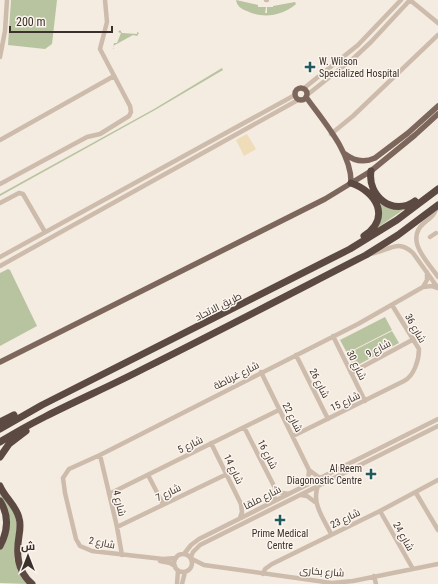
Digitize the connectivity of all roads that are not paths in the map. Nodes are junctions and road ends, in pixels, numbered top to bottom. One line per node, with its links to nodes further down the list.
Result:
1 (8, 0): 9 (street)
2 (105, 0): 10 (street)
3 (402, 0): 6 (street)
4 (410, 0): 5 (street); 8 (street)
5 (438, 24)
6 (376, 27): 8 (street); 11 (street)
7 (438, 35): 16 (street)
8 (371, 42): 12 (street)
9 (0, 57)
10 (114, 76): 17 (street); 21 (street)
11 (303, 89): 12 (main road); 13 (main road)
12 (307, 96): 13 (main road); 16 (main road)
13 (296, 97): 25 (street); 33 (street)
14 (438, 106): 18 (main road)
15 (438, 114): 19 (main road)
16 (331, 134): 18 (main road)
17 (0, 140)
18 (345, 154): 20 (main road)
19 (371, 171): 20 (main road); 22 (highway)
20 (351, 183): 28 (highway); 43 (main road)
21 (0, 184)
22 (436, 191): 28 (highway, طريق الاتحاد)
23 (0, 203): 25 (street)
24 (438, 206): 29 (highway); 30 (street)
25 (45, 232): 31 (street)
26 (436, 233): 27 (street)
27 (430, 237)
28 (350, 249): 48 (highway, طريق الاتحاد)
29 (366, 255): 32 (street); 50 (highway)
30 (423, 256): 32 (street); 35 (street)
31 (0, 257)
32 (416, 257): 34 (street)
33 (0, 266)
34 (426, 270): 37 (street); 38 (street)
35 (436, 270): 36 (street)
36 (438, 276)
37 (423, 287): 38 (street); 39 (street, شارع غرناطة)
38 (438, 288)
39 (392, 305): 40 (street, شارع غرناطة); 41 (street, شارع 36)
40 (333, 336): 42 (street, شارع غرناطة); 45 (street, شارع 30)
41 (414, 339): 45 (street, شارع 9); 46 (street, شارع 36)
42 (296, 355): 44 (street, شارع غرناطة); 51 (street, شارع 26)
43 (0, 362)
44 (261, 372): 49 (street, شارع 22); 60 (street, شارع غرناطة)
45 (350, 373): 47 (street, شارع 30)
46 (404, 381): 47 (street, شارع 15)
47 (365, 401): 51 (street, شارع 15)
48 (42, 405): 53 (highway); 56 (highway, طريق الاتحاد)
49 (279, 410): 55 (street, شارع 5); 57 (street, شارع 22)
50 (44, 417): 58 (highway); 61 (highway)
51 (328, 419): 57 (street, شارع 15)
52 (438, 419): 65 (street, شارع ملقا)
53 (0, 422)
54 (438, 426): 70 (street, شارع ملقا)
55 (244, 427): 59 (street, شارع 5); 71 (street, شارع 16)
56 (0, 429)
57 (293, 436): 62 (street, شارع 22)
58 (0, 442)
59 (212, 443): 63 (street, شارع 14); 64 (street, شارع 5)
60 (100, 455): 67 (street, شارع غرناطة); 73 (street, شارع 4)
61 (0, 457)
62 (309, 470): 65 (street, شارع 22); 68 (street, شارع 22)
63 (227, 474): 79 (street, شارع 7); 80 (street, شارع 14)
64 (148, 475): 73 (street, شارع 5); 79 (street)
65 (320, 478): 68 (street, شارع ملقا)
66 (438, 480): 72 (street, شارع 23)
67 (62, 481): 91 (street, شارع 2)
68 (308, 484): 74 (street, شارع ملقا)
69 (0, 486): 100 (highway)
70 (318, 486): 75 (street, شارع ملقا); 78 (street)
71 (275, 488): 74 (street); 77 (street)
72 (416, 493): 82 (street, شارع 23); 86 (street)
73 (109, 494): 85 (street, شارع 4)
74 (289, 494): 77 (street, شارع ملقا)
75 (301, 495): 78 (street); 88 (street, شارع ملقا)
76 (0, 501): 89 (highway)
77 (274, 501): 81 (street, شارع ملقا)
78 (315, 502): 87 (street)
79 (163, 504): 85 (street, شارع 7)
80 (241, 504): 81 (street); 83 (street, شارع 14)
81 (254, 511): 83 (street, شارع ملقا)
82 (380, 511): 87 (street, شارع 23); 99 (street, شارع 24)
83 (240, 518): 84 (street, شارع ملقا)
84 (234, 522): 88 (street); 90 (street, شارع ملقا)
85 (117, 527): 91 (street, شارع 4)
86 (438, 530)
87 (331, 534): 103 (street, شارع 23)
88 (212, 539): 94 (street, شارع ملقا)
89 (0, 546)
90 (184, 554): 93 (street); 94 (street)
91 (122, 555): 92 (street, شارع 2)
92 (141, 557): 93 (street, شارع 2); 97 (street, شارع 2)
93 (176, 558): 97 (street)
94 (191, 558): 96 (street, شارع بخارى); 98 (street)
95 (438, 564): 99 (street, شارع بخارى)
96 (204, 565): 98 (street, شارع بخارى); 103 (street, شارع بخارى)
97 (174, 566): 101 (street)
98 (191, 568): 102 (street)
99 (413, 569): 104 (street, شارع بخارى)
100 (21, 570): 105 (highway); 106 (highway)
101 (178, 571): 102 (street); 107 (street)
102 (185, 572): 108 (street)
103 (263, 574): 104 (street, شارع بخارى)
104 (374, 576): 109 (street)
105 (32, 584)
106 (38, 584)
107 (177, 584)
108 (182, 584)
109 (376, 584)

